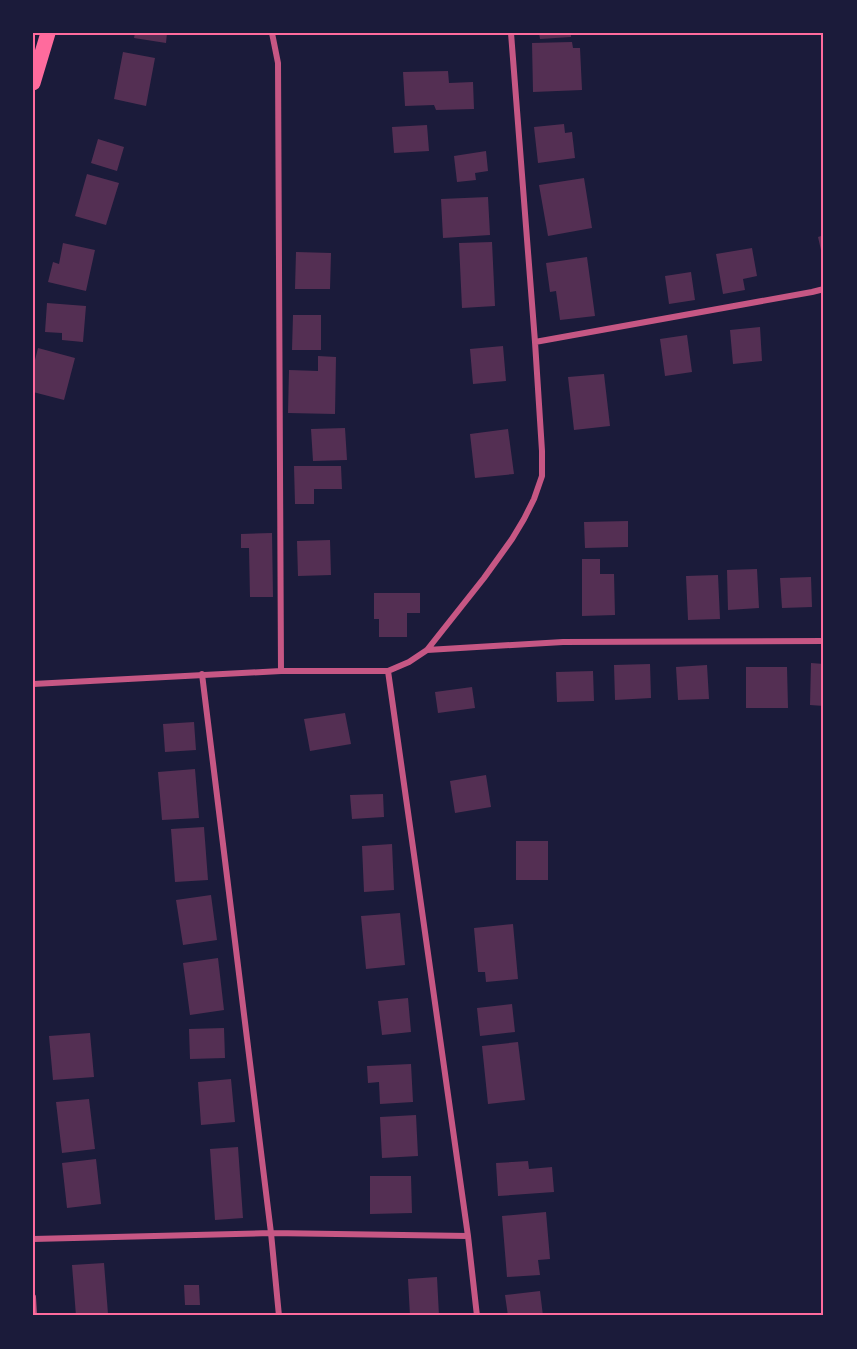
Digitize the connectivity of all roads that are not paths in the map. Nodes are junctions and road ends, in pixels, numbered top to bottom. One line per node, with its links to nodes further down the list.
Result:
1 (48, 33): 4 (main road)
2 (272, 33): 9 (street)
3 (511, 33): 6 (street)
4 (33, 84)
5 (824, 289): 6 (street)
6 (535, 342): 8 (street)
7 (824, 641): 8 (street)
8 (427, 650): 10 (street)
9 (281, 671): 10 (street); 11 (street)
10 (388, 671): 14 (street)
11 (202, 674): 12 (street); 13 (street)
12 (33, 684)
13 (271, 1233): 14 (street); 15 (street); 18 (street)
14 (468, 1236): 19 (street)
15 (33, 1239)
16 (33, 1297): 17 (street)
17 (34, 1316)
18 (279, 1316)
19 (477, 1316)

